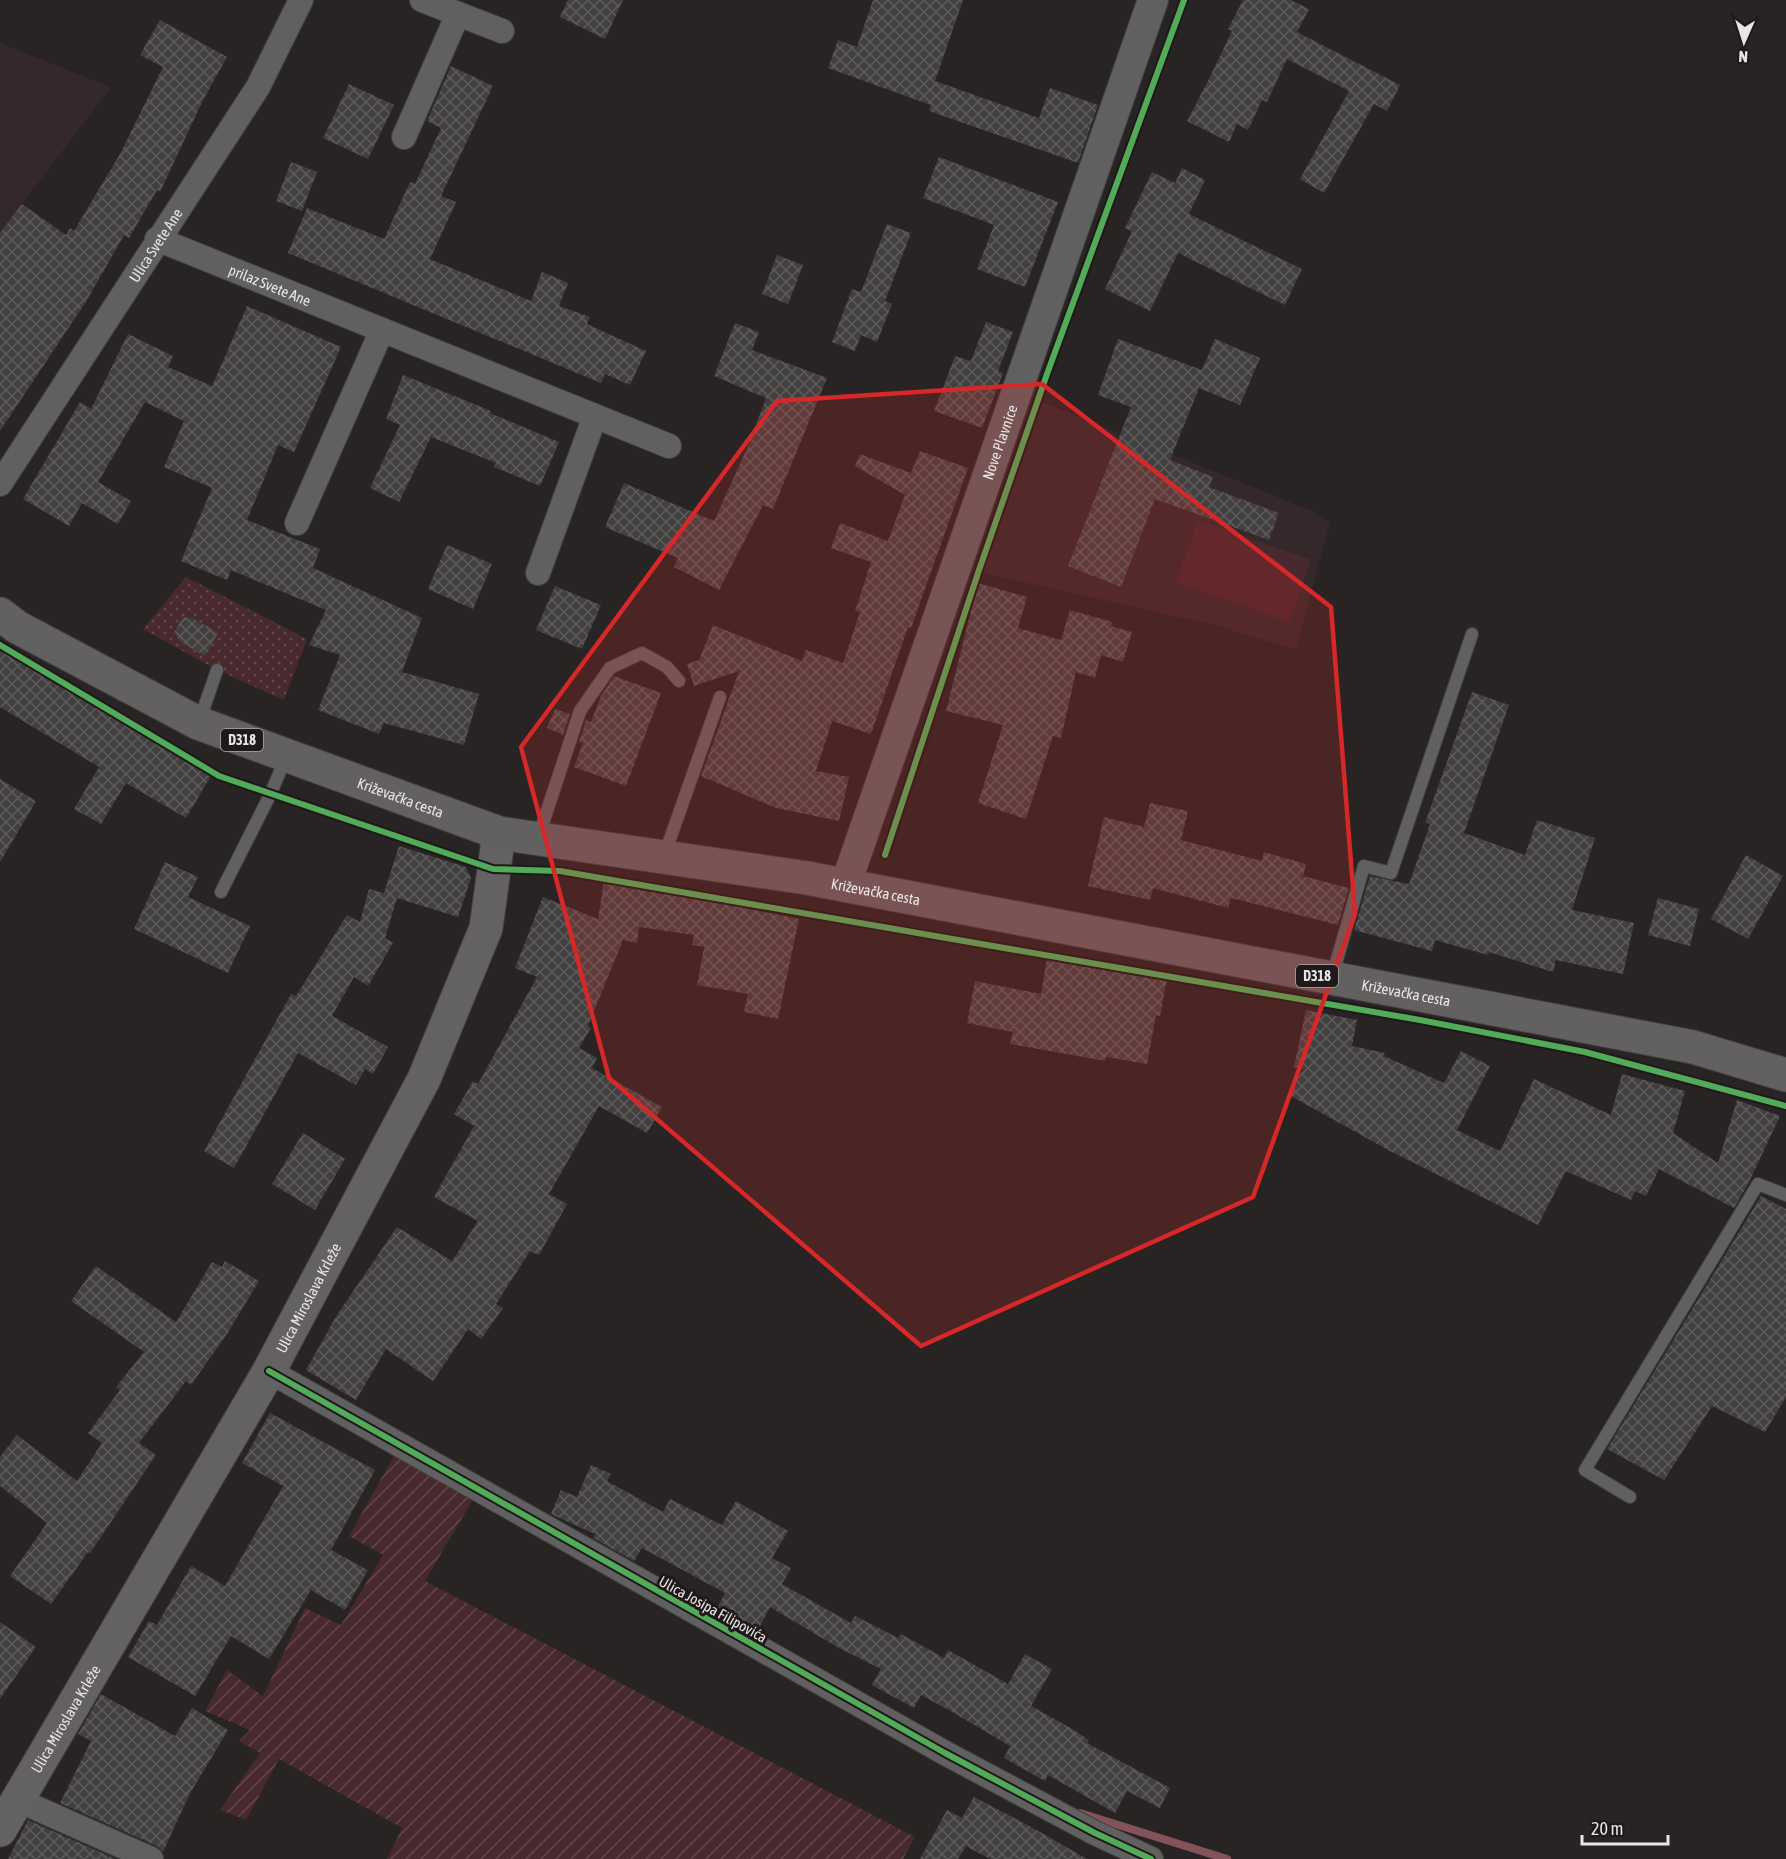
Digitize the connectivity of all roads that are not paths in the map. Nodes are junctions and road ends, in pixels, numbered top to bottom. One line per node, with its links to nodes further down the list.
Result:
1 (301, 0): 7 (street, Ulica Svete Ane)
2 (422, 0): 4 (street)
3 (1153, 0): 24 (street, Nove Plavnice)
4 (458, 14): 5 (street); 6 (street)
5 (502, 31)
6 (404, 137)
7 (158, 239): 8 (street, prilaz Svete Ane); 11 (street, Ulica Svete Ane)
8 (382, 330): 9 (street, prilaz Svete Ane); 12 (street)
9 (595, 416): 10 (street, prilaz Svete Ane); 13 (street)
10 (669, 446)
11 (0, 484)
12 (297, 523)
13 (538, 573)
14 (0, 614): 19 (main road, Križevačka cesta / D318)
15 (1472, 634): 26 (lane)
16 (217, 669): 19 (lane)
17 (679, 681): 22 (lane)
18 (720, 697): 23 (lane)
19 (198, 723): 20 (main road, Križevačka cesta / D318)
20 (286, 756): 21 (main road, Križevačka cesta / D318); 25 (lane)
21 (499, 833): 22 (main road, Križevačka cesta / D318); 29 (main road, Ulica Miroslava Krleže)
22 (538, 839): 23 (main road, Križevačka cesta / D318)
23 (664, 857): 24 (main road, Križevačka cesta / D318)
24 (845, 886): 26 (main road, Križevačka cesta / D318)
25 (221, 892)
26 (1331, 978): 27 (main road, Križevačka cesta / D318)
27 (1786, 1075)
28 (1786, 1195): 30 (lane)
29 (269, 1371): 31 (main road, Ulica Miroslava Krleže); 34 (street, Ulica Josipa Filipovića)
30 (1630, 1497)
31 (18, 1800): 32 (main road, Ulica Miroslava Krleže); 33 (street)
32 (0, 1830)
33 (151, 1859)
34 (1151, 1859)

